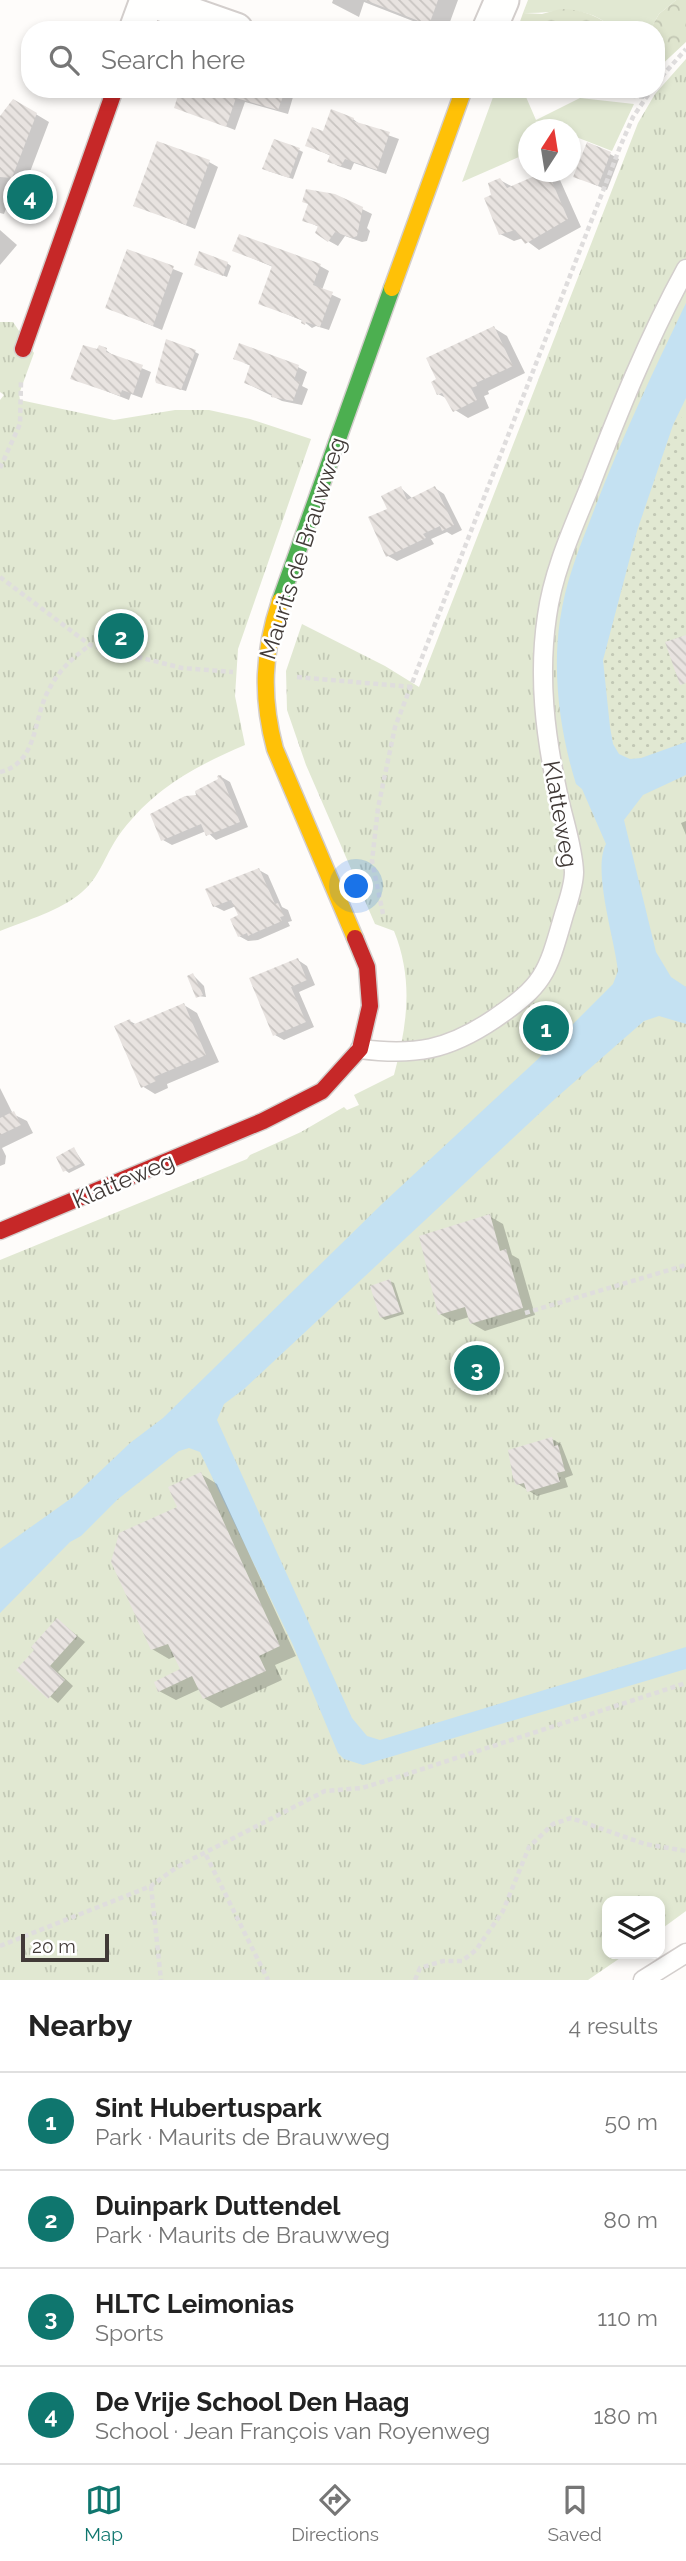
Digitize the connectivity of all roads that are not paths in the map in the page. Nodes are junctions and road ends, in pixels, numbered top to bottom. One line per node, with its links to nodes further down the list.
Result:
1 (149, 0): 3 (street); 4 (street)
2 (502, 0): 5 (street)
3 (140, 21)
4 (210, 21)
5 (493, 21)
6 (112, 98): 9 (street)
7 (455, 98): 10 (street, Maurits de Brauwweg)
8 (686, 269): 10 (lane, Klatteweg)
9 (23, 349)
10 (360, 1049): 11 (street, Klatteweg)
11 (0, 1231)
12 (686, 1953): 13 (lane)
13 (643, 1980)

